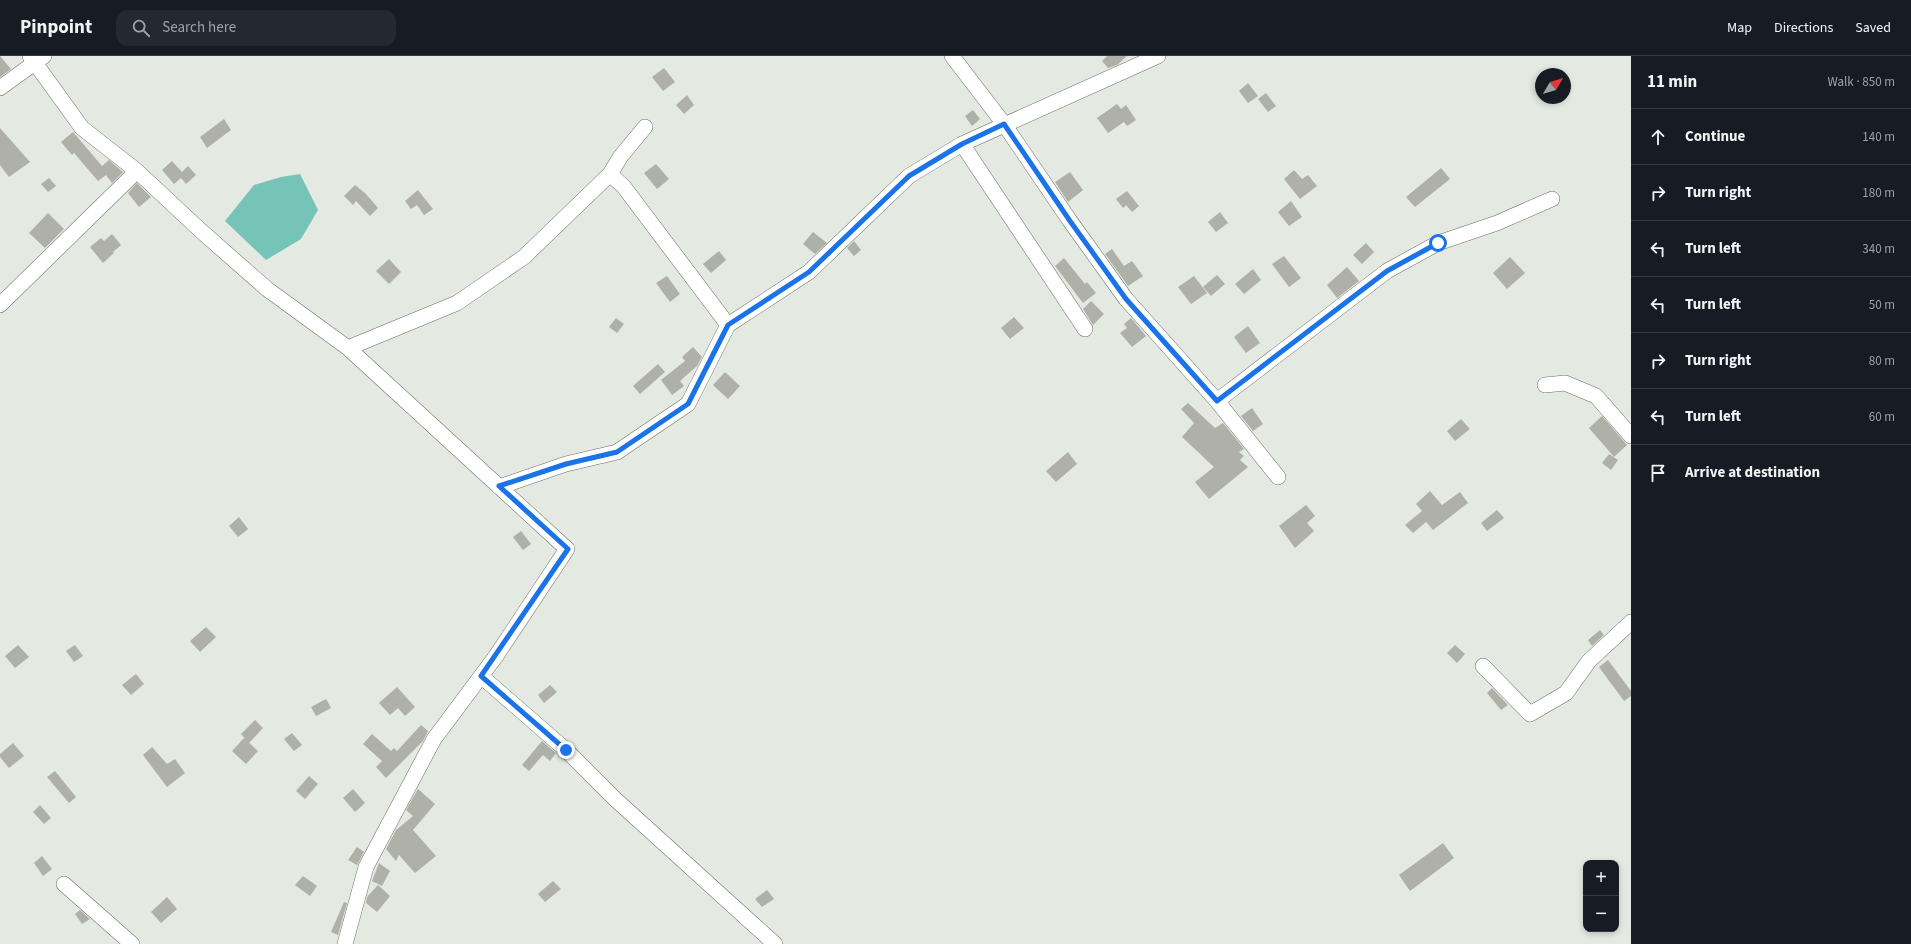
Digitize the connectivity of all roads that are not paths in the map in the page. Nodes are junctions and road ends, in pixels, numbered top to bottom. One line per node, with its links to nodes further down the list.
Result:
1 (952, 56): 5 (street)
2 (1158, 56): 5 (street)
3 (37, 59): 4 (street); 8 (street)
4 (0, 88)
5 (1004, 124): 7 (street); 16 (street)
6 (645, 127): 9 (street)
7 (962, 144): 12 (street); 13 (street)
8 (137, 171): 11 (street); 14 (street)
9 (610, 174): 12 (street); 14 (street)
10 (1552, 199): 16 (street)
11 (0, 305)
12 (728, 325): 19 (street)
13 (1085, 329)
14 (348, 348): 19 (street)
15 (1544, 385): 17 (street)
16 (1217, 401): 18 (street)
17 (1631, 436)
18 (1278, 477)
19 (499, 486): 22 (street)
20 (1631, 622): 21 (street)
21 (1483, 666)
22 (481, 676): 25 (street); 26 (street)
23 (64, 884): 24 (street)
24 (132, 944)
25 (345, 944)
26 (775, 944)

